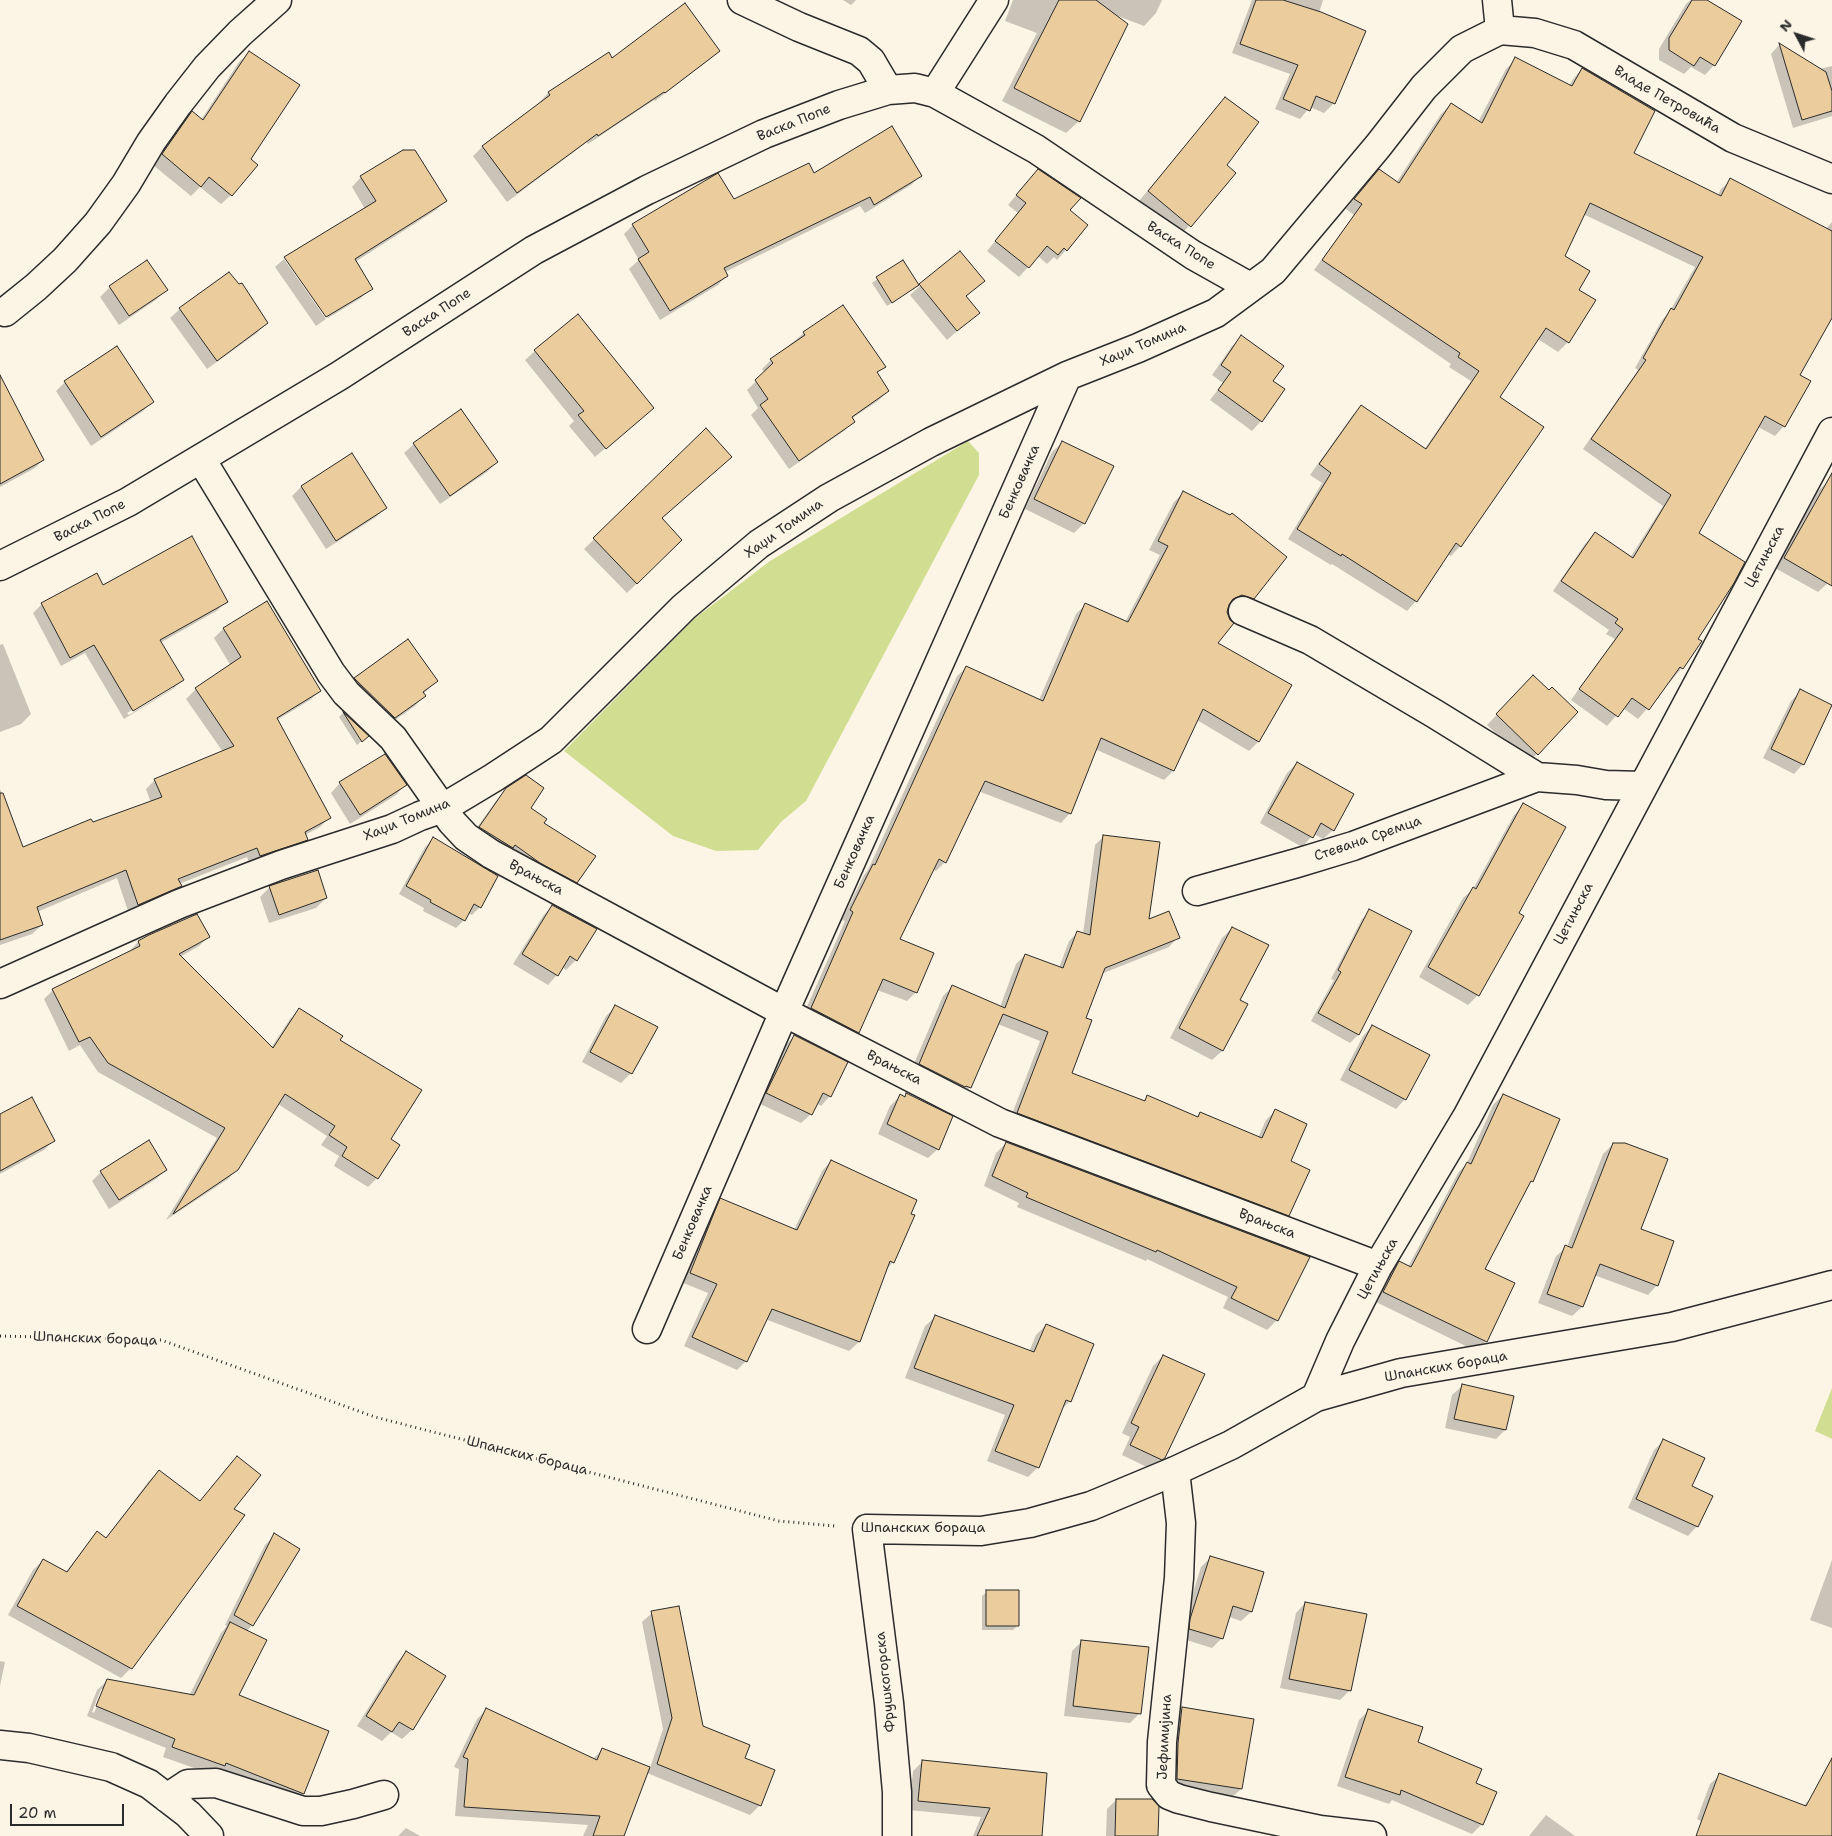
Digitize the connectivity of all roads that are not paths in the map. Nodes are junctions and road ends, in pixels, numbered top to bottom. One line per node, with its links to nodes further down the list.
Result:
1 (277, 0): 10 (street)
2 (742, 0): 6 (street)
3 (994, 0): 7 (street)
4 (1497, 0): 5 (street)
5 (1500, 30): 8 (street, Владе Петровића); 9 (street, Хаџи Томина)
6 (888, 90): 7 (street, Васка Попе); 13 (street, Васка Попе)
7 (935, 92): 9 (street, Васка Попе)
8 (1832, 178)
9 (1250, 287): 11 (street, Хаџи Томина)
10 (5, 312)
11 (1067, 376): 18 (street, Хаџи Томина); 21 (street, Бенковачка)
12 (1832, 432): 17 (street, Цетињска)
13 (201, 459): 14 (street, Васка Попе); 18 (street, Врањска)
14 (0, 566)
15 (1243, 611): 16 (street, Стевана Сремца)
16 (1537, 778): 17 (street, Стевана Сремца); 19 (street, Стевана Сремца)
17 (1642, 786): 22 (street, Цетињска)
18 (443, 808): 20 (street, Хаџи Томина); 21 (street, Врањска)
19 (1197, 891)
20 (0, 984)
21 (784, 1012): 22 (street, Врањска); 24 (street, Бенковачка)
22 (1378, 1266): 25 (street, Цетињска)
23 (1832, 1285): 25 (street, Шпанских бораца)
24 (647, 1329)
25 (1316, 1397): 26 (street, Шпанских бораца)
26 (1175, 1470): 27 (street, Шпанских бораца); 33 (street, Јефимијина)
27 (867, 1529): 32 (street, Фрушкогорска)
28 (0, 1745): 30 (street)
29 (384, 1795): 30 (street)
30 (167, 1798): 31 (street)
31 (209, 1836)
32 (897, 1836)
33 (1372, 1836)

